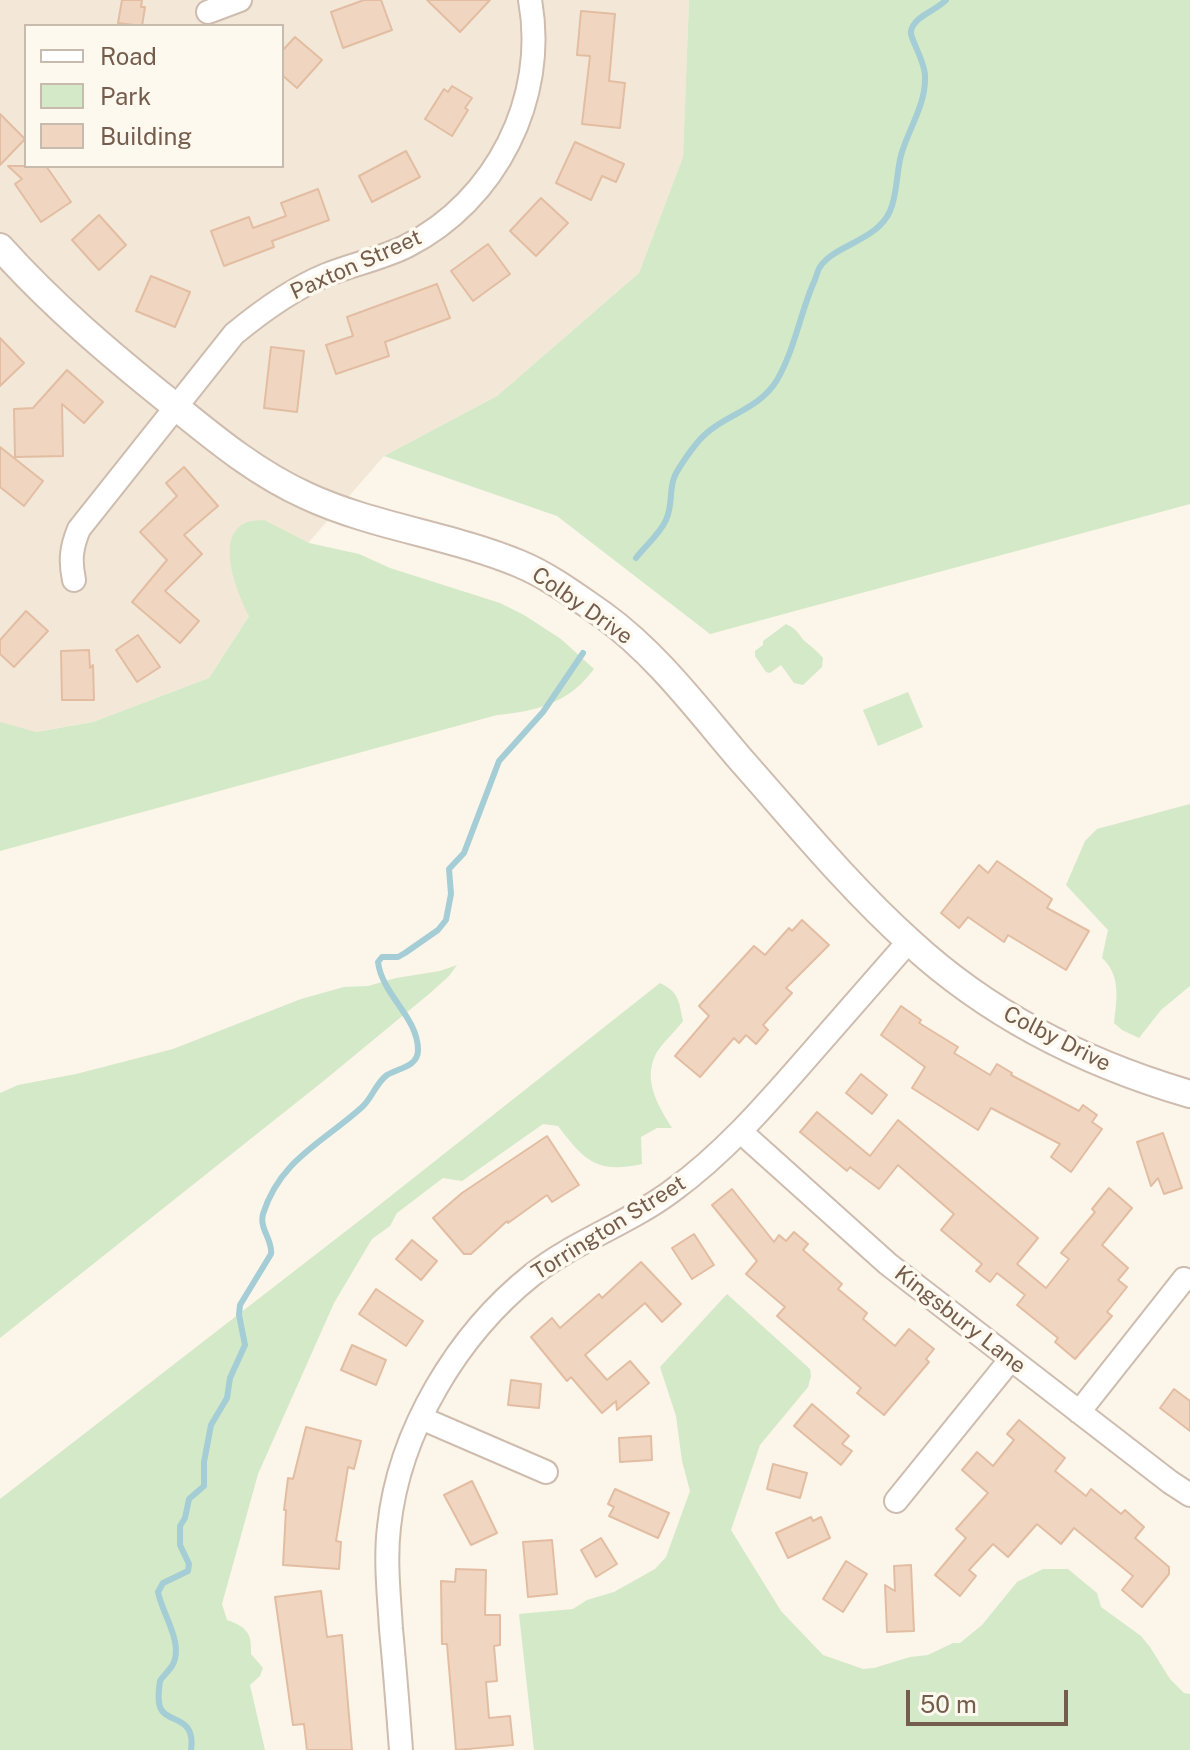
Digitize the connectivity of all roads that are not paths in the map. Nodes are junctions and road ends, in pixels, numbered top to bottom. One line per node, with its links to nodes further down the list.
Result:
1 (240, 0): 3 (street)
2 (530, 0): 5 (street, Paxton Street)
3 (208, 12)
4 (0, 247): 5 (street, Colby Drive)
5 (176, 408): 6 (street, Paxton Street); 7 (street, Colby Drive)
6 (74, 580)
7 (909, 941): 8 (street, Colby Drive); 9 (street, Torrington Street)
8 (1190, 1094)
9 (741, 1132): 11 (street, Kingsbury Lane); 13 (street, Torrington Street)
10 (1184, 1279): 12 (street)
11 (1011, 1359): 12 (street, Kingsbury Lane); 16 (street)
12 (1079, 1412): 15 (street, Kingsbury Lane)
13 (421, 1418): 14 (street); 17 (street, Torrington Street)
14 (546, 1472)
15 (1190, 1495)
16 (896, 1501)
17 (401, 1750)

